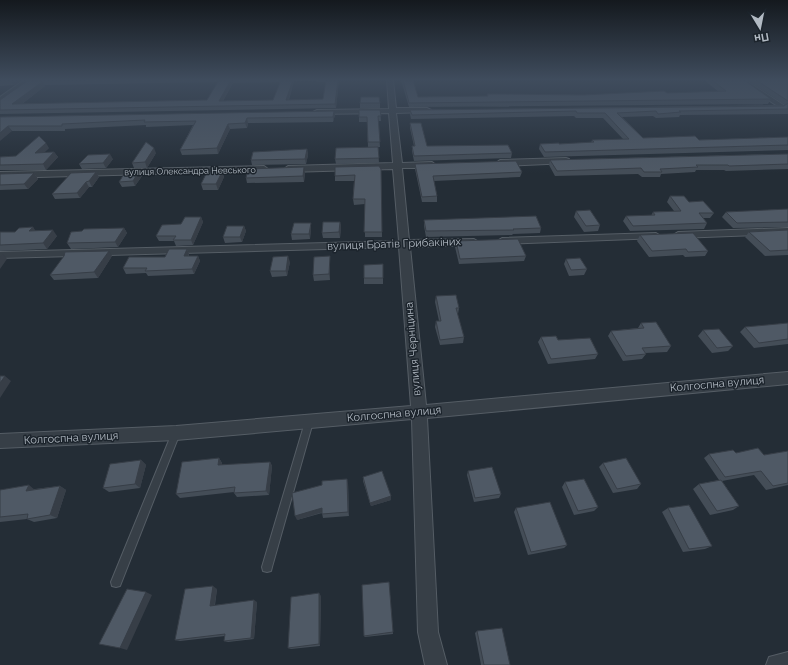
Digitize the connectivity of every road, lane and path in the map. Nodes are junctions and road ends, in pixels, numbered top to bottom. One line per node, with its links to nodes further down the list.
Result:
1 (349, 111): 3 (street)
2 (394, 111): 7 (street, вулиця Черніцина)
3 (307, 112)
4 (573, 160): 5 (street)
5 (494, 163)
6 (438, 165): 7 (street, вулиця Олександра Невського)
7 (398, 166): 8 (street, вулиця Олександра Невського); 10 (street, вулиця Черніцина)
8 (0, 175)
9 (788, 231): 10 (street, вулиця Братів Грибакіних)
10 (403, 244): 11 (street, вулиця Братів Грибакіних); 13 (street, вулиця Черніцина)
11 (0, 255)
12 (788, 378): 13 (street, Колгоспна вулиця)
13 (418, 412): 14 (street, Колгоспна вулиця); 20 (street, вулиця Черніцина)
14 (309, 422): 15 (street, Колгоспна вулиця); 17 (lane)
15 (176, 433): 16 (street, Колгоспна вулиця); 18 (lane)
16 (0, 441)
17 (266, 567)
18 (116, 582)
19 (788, 663): 21 (street)
20 (436, 665)
21 (776, 665)

